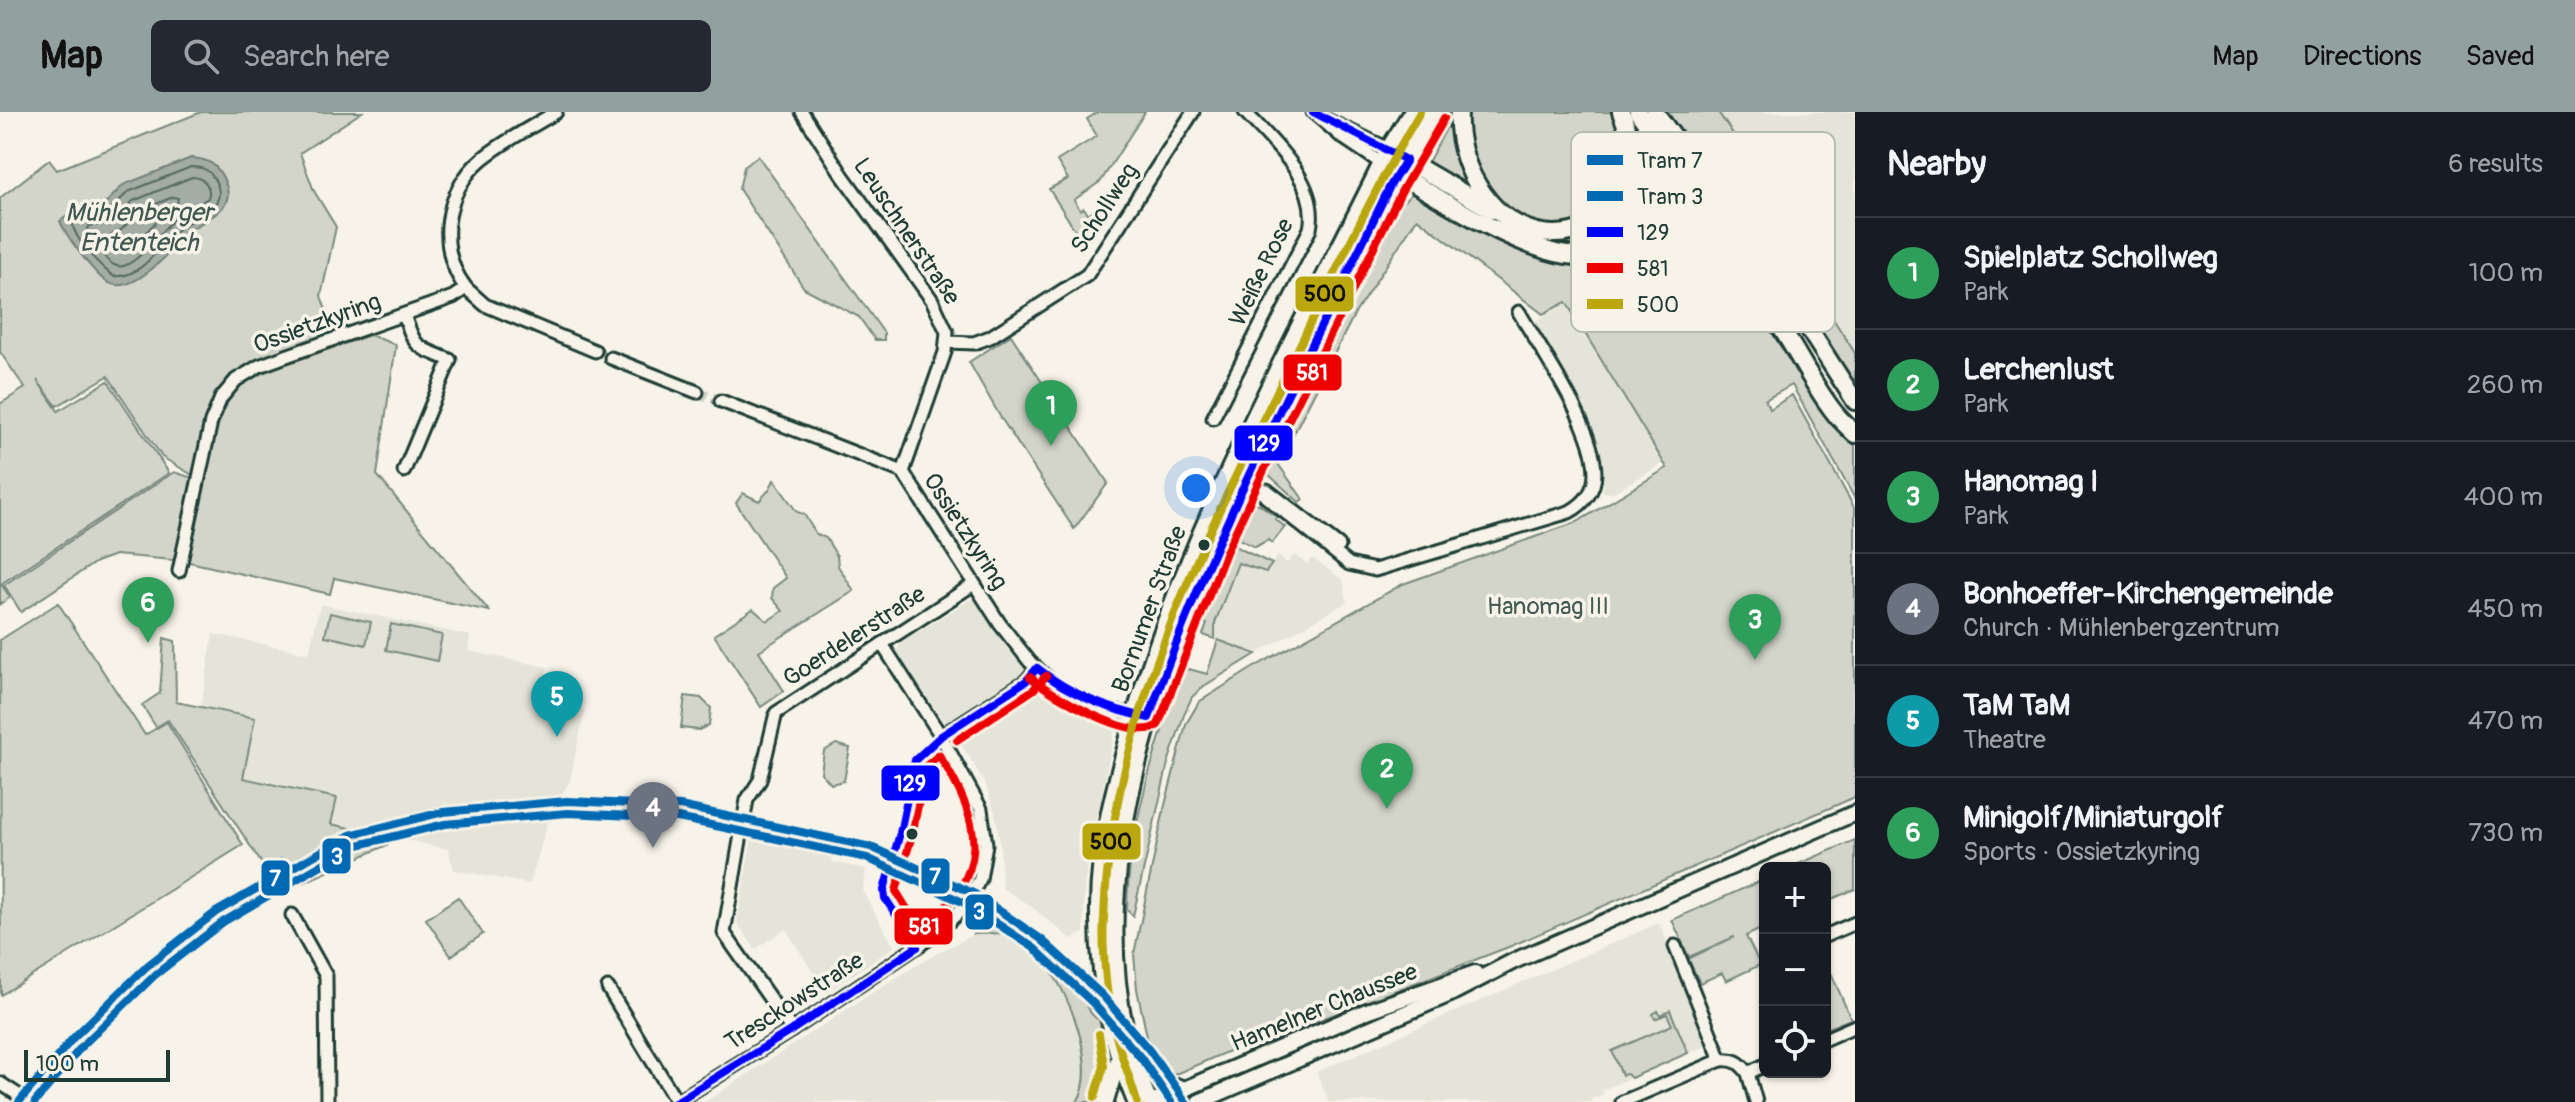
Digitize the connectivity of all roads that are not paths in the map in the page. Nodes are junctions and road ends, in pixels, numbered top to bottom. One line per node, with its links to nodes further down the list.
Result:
1 (556, 112): 20 (street)
2 (802, 112): 26 (street, Leuschnerstraße)
3 (1193, 112): 26 (street, Schollweg)
4 (1245, 112): 32 (street, Weiße Rose)
5 (1411, 112): 15 (main road, Bornumer Straße)
6 (1434, 112): 16 (main road, Bornumer Straße)
7 (1459, 112): 17 (highway)
8 (1621, 112): 12 (highway)
9 (1638, 112): 13 (highway)
10 (1655, 112): 14 (highway)
11 (1316, 114): 15 (street)
12 (1627, 132)
13 (1652, 132)
14 (1669, 132)
15 (1385, 156): 16 (main road); 35 (main road, Bornumer Straße)
16 (1401, 167): 17 (highway); 19 (highway); 38 (main road, Bornumer Straße)
17 (1521, 226): 18 (highway)
18 (1571, 232)
19 (1571, 255)
20 (466, 288): 22 (street, Ossietzkyring); 27 (street)
21 (1519, 312): 38 (street)
22 (404, 315): 36 (street); 39 (street, Ossietzkyring)
23 (1783, 332): 34 (highway)
24 (1793, 332): 33 (highway)
25 (1811, 332): 31 (highway)
26 (947, 342): 37 (street, Leuschnerstraße)
27 (595, 351)
28 (611, 358): 29 (street)
29 (697, 392)
30 (721, 401): 37 (street, Ossietzkyring)
31 (1855, 401)
32 (1213, 418)
33 (1855, 427)
34 (1855, 434)
35 (1228, 470): 38 (street); 43 (main road, Bornumer Straße)
36 (404, 471)
37 (903, 472): 40 (street, Ossietzkyring)
38 (1251, 482): 43 (main road, Bornumer Straße)
39 (179, 571)
40 (974, 584): 41 (street, Goerdelerstraße); 42 (street, Ossietzkyring)
41 (882, 644): 44 (street, Tresckowstraße); 47 (street, Goerdelerstraße)
42 (1037, 668): 43 (street, Ossietzkyring); 44 (street)
43 (1142, 717): 58 (main road, Bornumer Straße); 59 (main road, Bornumer Straße)
44 (941, 736): 56 (street, Tresckowstraße)
45 (632, 806): 47 (street)
46 (1855, 813): 53 (main road, Hamelner Chaussee)
47 (743, 822): 48 (street); 56 (street, Goerdelerstraße)
48 (847, 844)
49 (292, 915): 66 (street)
50 (1855, 923): 51 (street)
51 (1830, 934)
52 (1675, 946): 60 (street)
53 (1514, 961): 64 (main road, Hamelner Chaussee); 71 (main road, Hamelner Chaussee)
54 (608, 988): 67 (street)
55 (1855, 1026): 57 (street)
56 (792, 1030): 67 (street, Tresckowstraße)
57 (1831, 1036)
58 (1118, 1056): 68 (main road); 69 (main road, Bornumer Straße)
59 (1134, 1060): 64 (main road); 70 (main road, Bornumer Straße)
60 (1721, 1060): 62 (street); 72 (street)
61 (1759, 1068): 62 (street)
62 (1748, 1073): 73 (street)
63 (0, 1083): 65 (street)
64 (1184, 1089): 70 (main road, Hamelner Chaussee)
65 (29, 1102)
66 (327, 1102)
67 (676, 1102)
68 (1106, 1102)
69 (1135, 1102)
70 (1152, 1102)
71 (1199, 1102)
72 (1622, 1102)
73 (1756, 1102)

